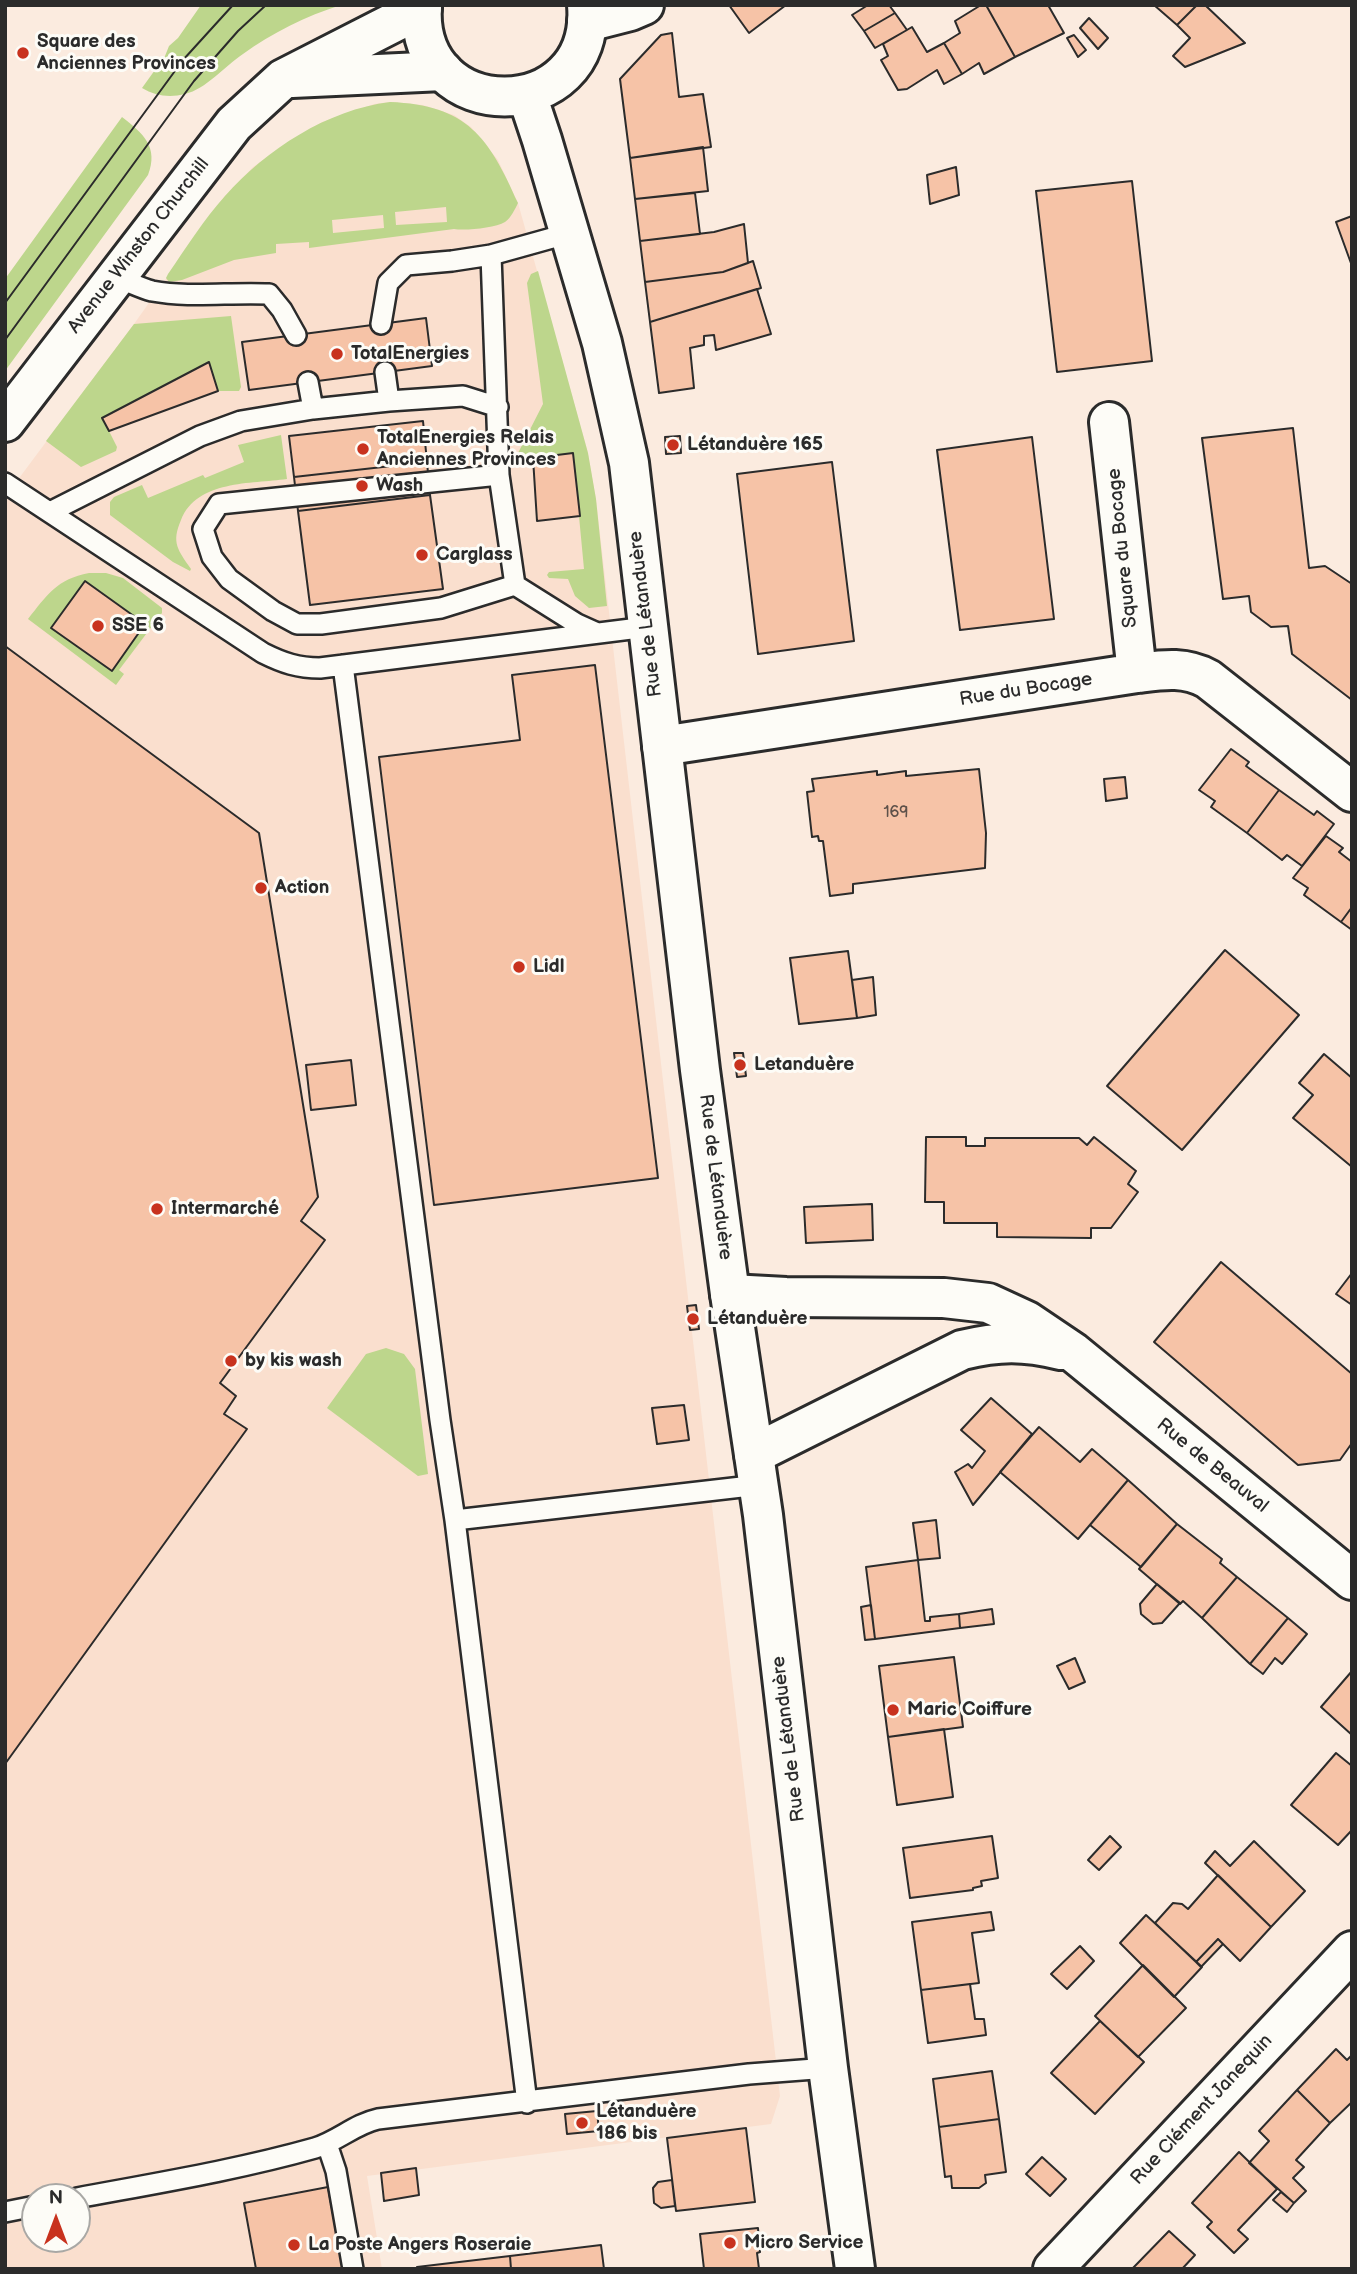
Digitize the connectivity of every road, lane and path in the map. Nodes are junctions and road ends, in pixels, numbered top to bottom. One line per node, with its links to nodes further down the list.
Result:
1 (644, 5): 3 (street)
2 (422, 6): 4 (street); 5 (street, Avenue Winston Churchill)
3 (587, 14): 6 (street)
4 (443, 71): 5 (street); 6 (street)
5 (283, 79): 9 (street, Avenue Winston Churchill)
6 (527, 95): 7 (street, Rue de Létanduère)
7 (570, 233): 8 (lane); 23 (street, Rue de Létanduère)
8 (491, 255): 10 (lane); 15 (lane)
9 (115, 277): 11 (lane); 17 (street, Avenue Winston Churchill)
10 (381, 324)
11 (296, 335)
12 (385, 372): 14 (lane)
13 (309, 382): 16 (lane)
14 (389, 401): 15 (lane); 16 (lane)
15 (498, 407): 19 (lane)
16 (313, 409): 21 (lane)
17 (5, 422)
18 (1109, 422): 26 (street, Square du Bocage)
19 (499, 475): 22 (lane); 22 (lane)
20 (5, 483): 21 (lane)
21 (50, 512): 25 (lane)
22 (515, 585): 24 (lane)
23 (648, 627): 24 (lane); 27 (street, Rue de Létanduère)
24 (597, 633): 25 (lane)
25 (343, 665): 32 (lane)
26 (1137, 673): 27 (street, Rue du Bocage); 28 (street, Rue du Bocage)
27 (662, 746): 29 (street, Rue de Létanduère)
28 (1352, 792)
29 (730, 1294): 30 (street, Rue de Beauval); 31 (street, Rue de Létanduère)
30 (1073, 1352): 31 (street, Rue de Beauval); 33 (street, Rue de Beauval)
31 (756, 1469): 32 (lane); 35 (street, Rue de Létanduère)
32 (455, 1520): 36 (lane)
33 (1346, 1562)
34 (1352, 1951): 41 (street, Rue Clément Janequin)
35 (828, 2068): 36 (lane); 40 (street, Rue de Létanduère)
36 (527, 2103): 37 (lane)
37 (327, 2144): 38 (lane); 39 (lane)
38 (91, 2195)
39 (353, 2269)
40 (855, 2269)
41 (1053, 2269)

